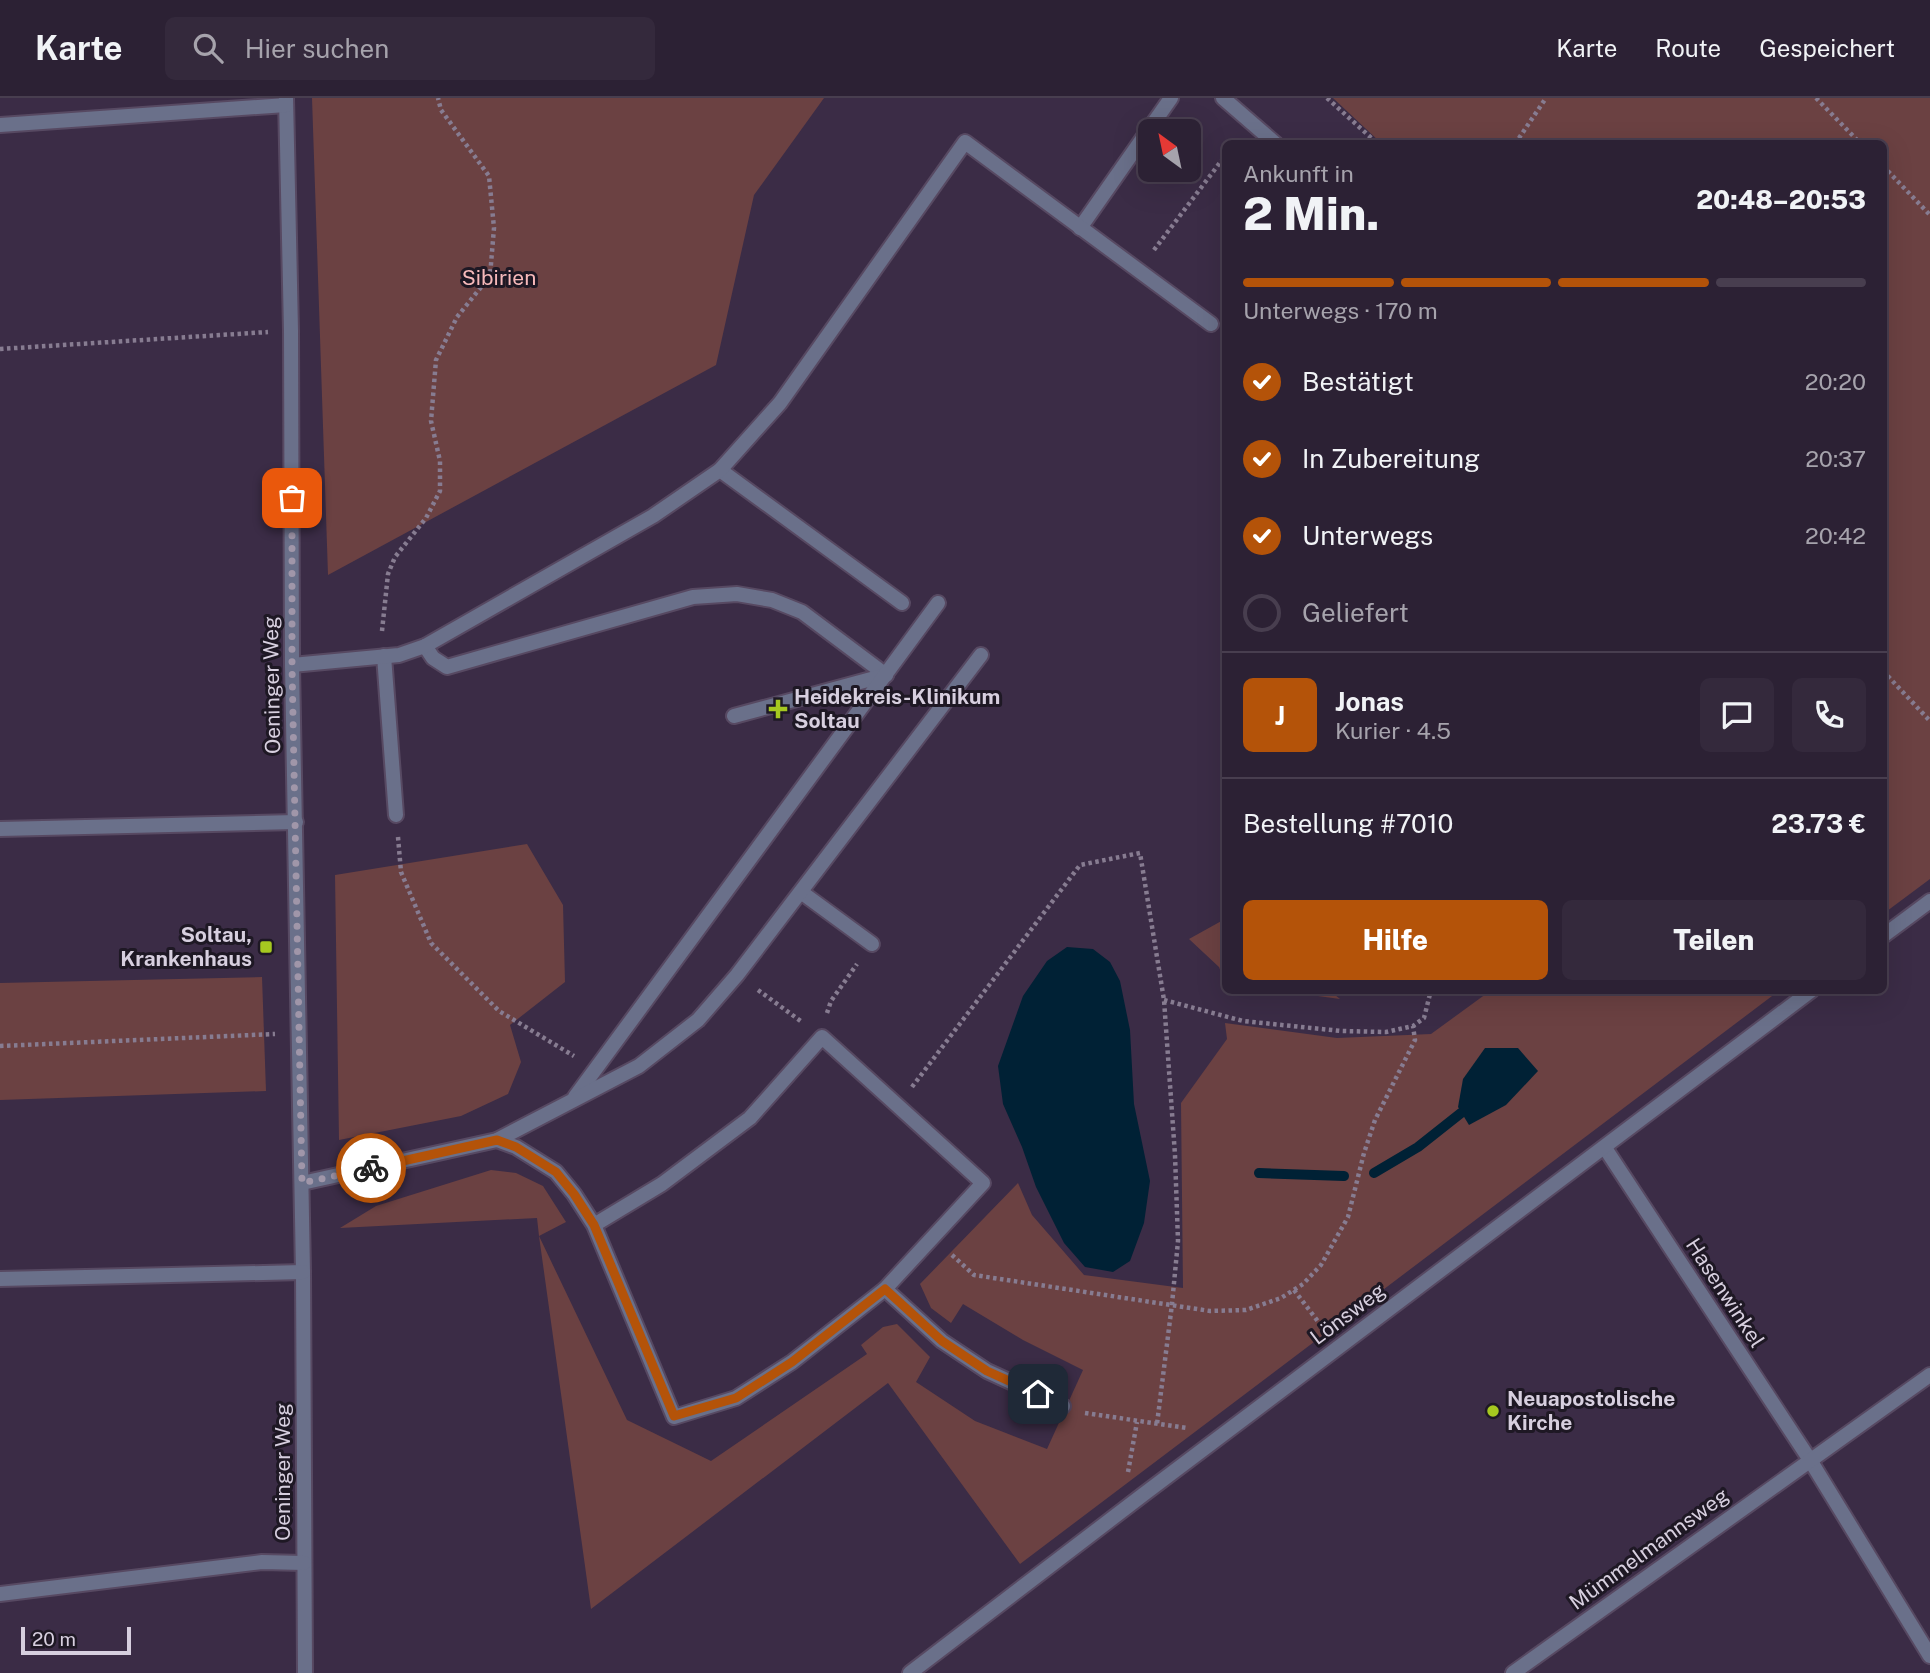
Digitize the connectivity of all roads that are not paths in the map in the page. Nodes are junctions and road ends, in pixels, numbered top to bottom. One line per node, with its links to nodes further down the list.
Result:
1 (1171, 98): 6 (street)
2 (1223, 98): 5 (street)
3 (286, 102): 4 (street); 14 (street, Oeninger Weg)
4 (0, 125)
5 (1271, 140)
6 (1080, 228): 7 (street); 8 (street)
7 (1211, 324)
8 (720, 470): 9 (street); 11 (street)
9 (902, 603)
10 (938, 603): 15 (street)
11 (425, 646): 13 (street); 15 (street)
12 (981, 655): 20 (street)
13 (384, 656): 14 (street); 17 (street)
14 (292, 665): 18 (street, Oeninger Weg)
15 (886, 675): 16 (street); 25 (street)
16 (734, 716)
17 (396, 815)
18 (296, 822): 19 (street); 28 (street, Oeninger Weg)
19 (0, 829)
20 (801, 892): 23 (street); 25 (street)
21 (1930, 901): 22 (street)
22 (1887, 933)
23 (872, 944)
24 (1807, 994): 27 (street, Lönsweg)
25 (572, 1101): 26 (street)
26 (497, 1140): 28 (street); 29 (street)
27 (1605, 1149): 35 (street, Hasenwinkel); 40 (street, Lönsweg)
28 (302, 1183): 30 (street, Oeninger Weg)
29 (594, 1225): 32 (street); 32 (street)
30 (303, 1272): 31 (street); 36 (street, Oeninger Weg)
31 (0, 1279)
32 (885, 1289): 34 (street)
33 (1930, 1375): 35 (street)
34 (1063, 1406)
35 (1810, 1460): 38 (street, Hasenwinkel); 41 (street, Mümmelmannsweg)
36 (304, 1563): 37 (street); 39 (street, Oeninger Weg)
37 (0, 1594)
38 (1930, 1656)
39 (306, 1673)
40 (910, 1673)
41 (1513, 1673)

